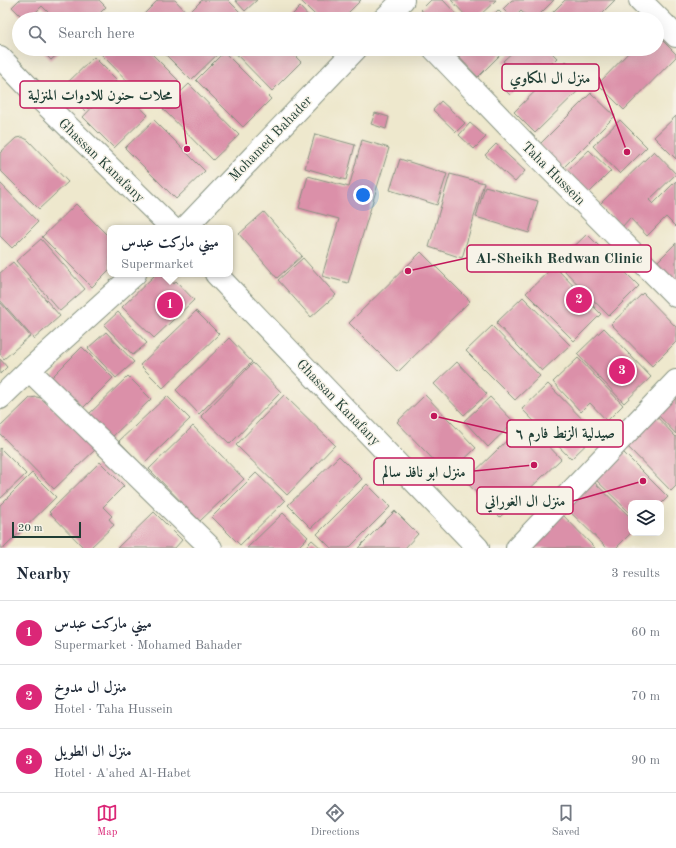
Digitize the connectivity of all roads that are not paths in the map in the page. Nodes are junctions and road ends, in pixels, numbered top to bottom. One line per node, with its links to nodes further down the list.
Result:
1 (640, 0): 2 (street)
2 (652, 12)
3 (664, 24): 4 (street)
4 (676, 36)
5 (349, 56): 9 (street, Mohamed Bahader)
6 (441, 56): 12 (street, Taha Hussein)
7 (0, 57): 8 (street, Ghassan Kanafany)
8 (169, 225)
9 (188, 225)
10 (132, 277): 13 (street)
11 (219, 277): 17 (street, Ghassan Kanafany)
12 (676, 296)
13 (28, 370): 15 (street); 16 (street)
14 (676, 381): 18 (street)
15 (0, 398)
16 (211, 548)
17 (478, 548)
18 (517, 548)

